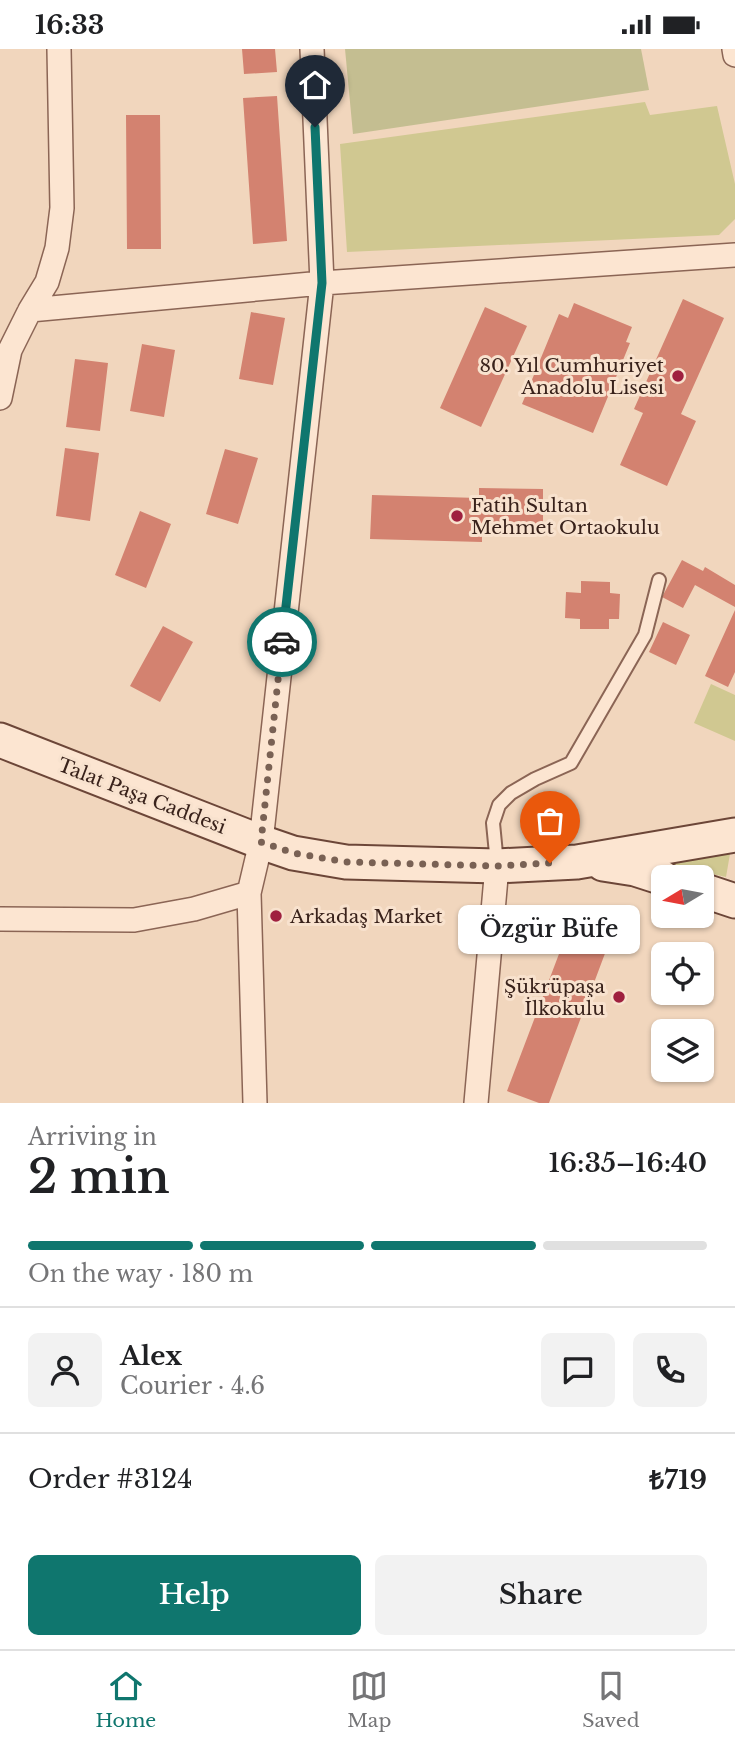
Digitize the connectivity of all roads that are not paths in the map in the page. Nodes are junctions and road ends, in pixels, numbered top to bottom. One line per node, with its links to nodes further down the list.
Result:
1 (59, 49): 7 (street)
2 (312, 49): 6 (street)
3 (734, 49): 4 (street)
4 (735, 55)
5 (735, 255): 6 (street)
6 (322, 283): 7 (street); 12 (street)
7 (30, 310): 8 (street)
8 (0, 398)
9 (659, 580): 14 (lane)
10 (0, 740): 12 (main road, Talat Paşa Caddesi)
11 (735, 835): 13 (main road, Talat Paşa Caddesi)
12 (261, 842): 14 (main road, Talat Paşa Caddesi); 16 (street)
13 (576, 862): 14 (main road, Talat Paşa Caddesi); 15 (main road, Talat Paşa Caddesi)
14 (497, 866): 21 (street)
15 (651, 874)
16 (249, 893): 19 (street); 20 (street)
17 (714, 894): 18 (main road)
18 (735, 901)
19 (0, 919)
20 (255, 1103)
21 (476, 1103)

